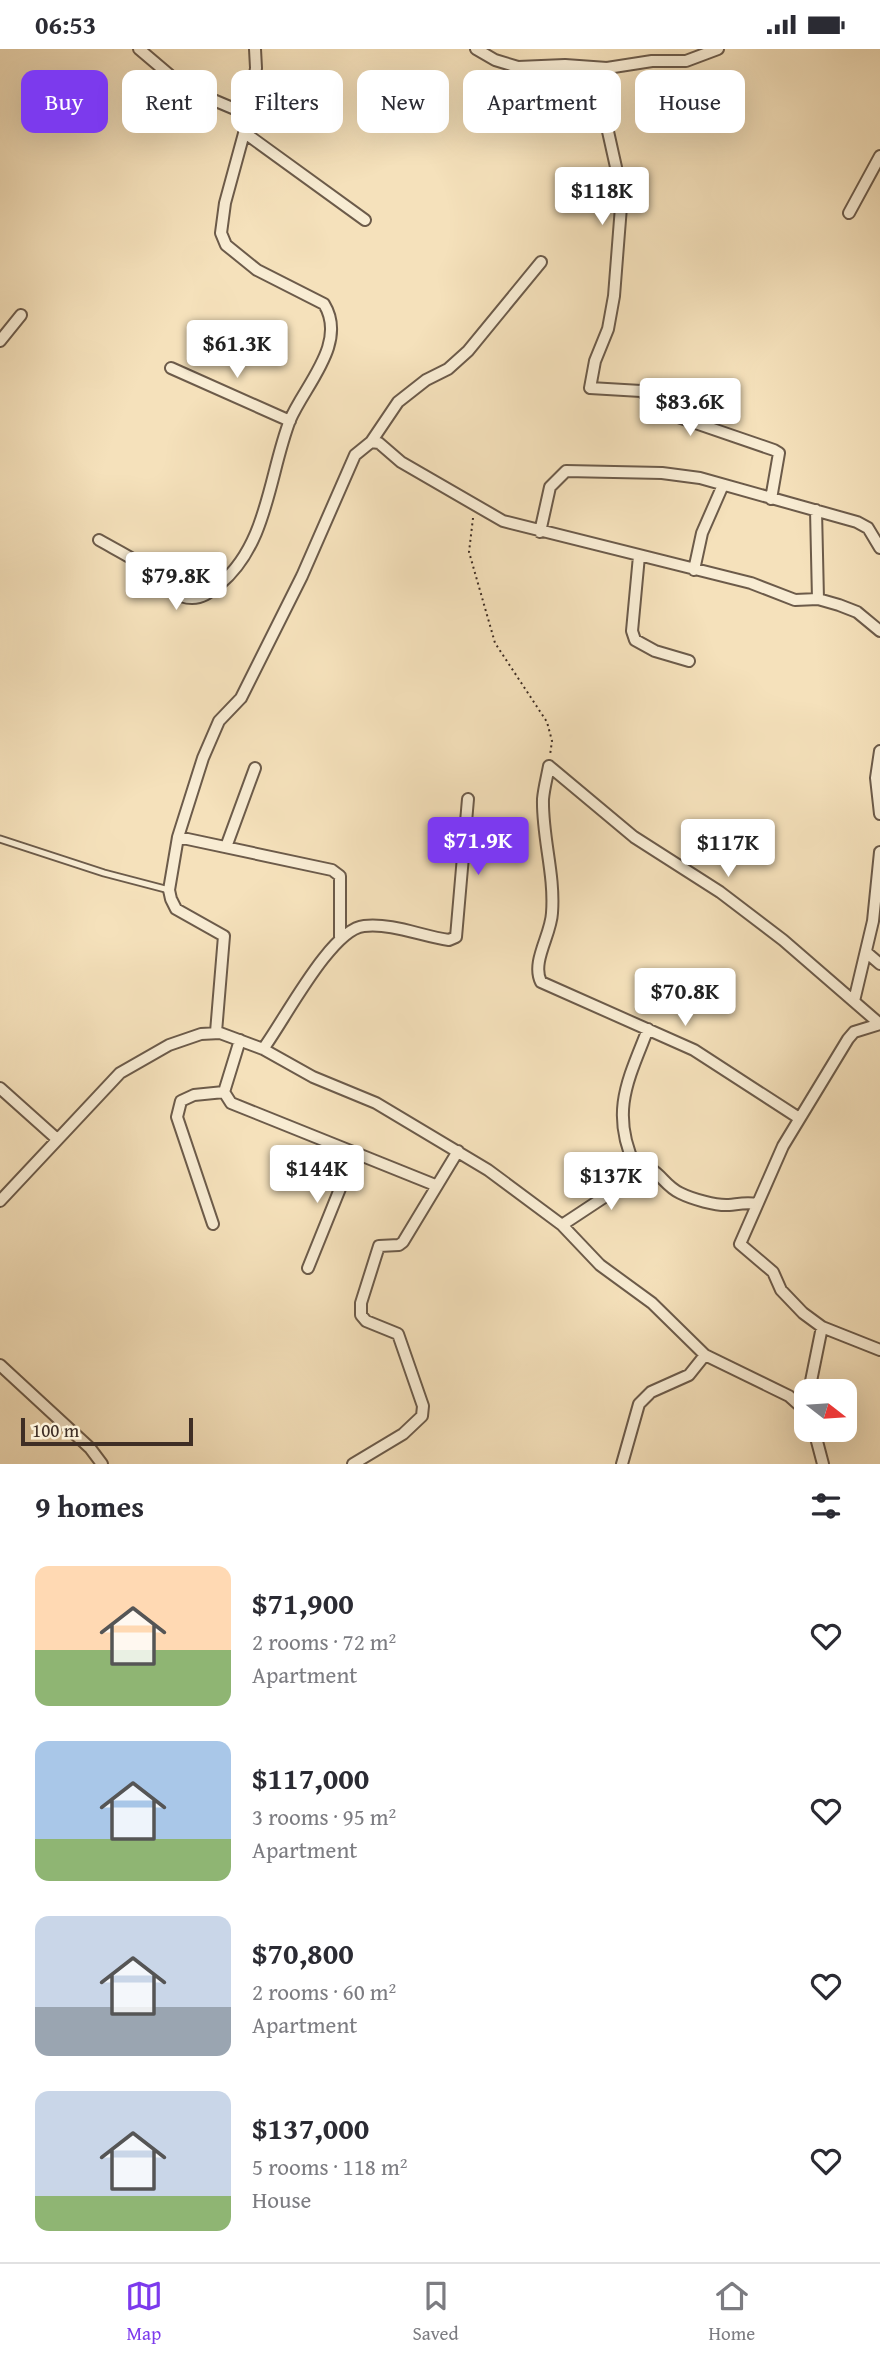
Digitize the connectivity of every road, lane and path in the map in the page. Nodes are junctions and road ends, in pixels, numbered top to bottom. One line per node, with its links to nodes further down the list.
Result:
1 (139, 49): 7 (street)
2 (255, 49): 6 (street)
3 (476, 49): 5 (street)
4 (718, 49): 5 (street)
5 (607, 68): 19 (street)
6 (256, 70)
7 (231, 108)
8 (245, 133): 11 (street); 16 (street)
9 (880, 156): 10 (street)
10 (849, 213)
11 (365, 220)
12 (541, 262): 17 (street)
13 (21, 315): 14 (street)
14 (0, 341)
15 (171, 368): 16 (street)
16 (290, 421): 23 (street)
17 (370, 442): 20 (street); 35 (street)
18 (723, 485): 19 (street); 22 (street); 26 (street)
19 (771, 499): 21 (street)
20 (475, 506): 22 (street); 31 (path)
21 (816, 510): 24 (street); 27 (street)
22 (540, 532): 25 (street)
23 (99, 540)
24 (880, 548)
25 (639, 556): 26 (street); 29 (street)
26 (694, 570): 27 (street)
27 (818, 599): 28 (street)
28 (880, 631)
29 (689, 661)
30 (880, 751): 34 (street)
31 (549, 766): 43 (street); 44 (street)
32 (255, 768): 37 (street)
33 (468, 799): 40 (street)
34 (880, 814)
35 (178, 837): 37 (street); 39 (street)
36 (0, 839): 39 (lane)
37 (226, 847): 40 (street)
38 (880, 852): 41 (street)
39 (169, 890): 45 (street)
40 (340, 937): 47 (street)
41 (866, 952): 42 (street); 43 (street)
42 (880, 964)
43 (854, 1001): 50 (street)
44 (648, 1029): 50 (street); 54 (street)
45 (216, 1033): 46 (street); 51 (street)
46 (240, 1040): 47 (street); 49 (street)
47 (263, 1049): 52 (street)
48 (0, 1088): 51 (street)
49 (224, 1091): 53 (street); 58 (street)
50 (799, 1118): 57 (street)
51 (57, 1139): 56 (street)
52 (458, 1151): 55 (street); 59 (street)
53 (354, 1154): 55 (street); 60 (street)
54 (635, 1165): 57 (street); 59 (street)
55 (435, 1185): 69 (street)
56 (0, 1201)
57 (757, 1204): 61 (street)
58 (213, 1224)
59 (562, 1225): 63 (street)
60 (308, 1268)
61 (822, 1327): 62 (street); 65 (street)
62 (880, 1350)
63 (705, 1355): 66 (street); 70 (street)
64 (0, 1365): 68 (street)
65 (811, 1379)
66 (794, 1400)
67 (817, 1442): 71 (street)
68 (102, 1464)
69 (353, 1464)
70 (622, 1464)
71 (823, 1464)

